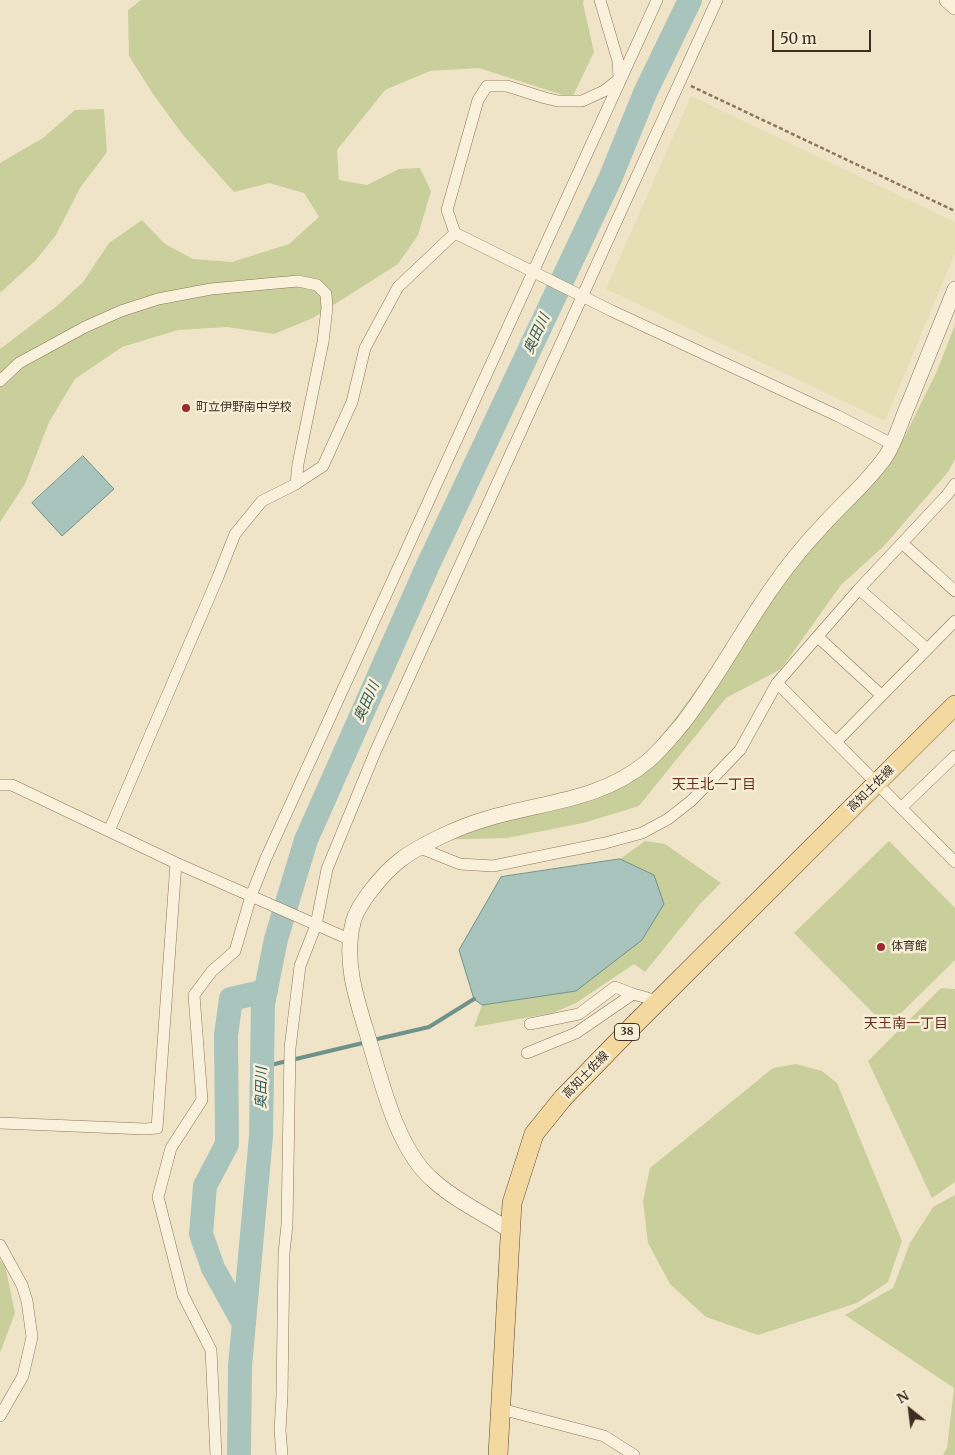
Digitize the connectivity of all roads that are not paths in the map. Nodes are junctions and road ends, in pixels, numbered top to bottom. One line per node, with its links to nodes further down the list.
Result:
1 (600, 0): 6 (street)
2 (656, 0): 6 (street)
3 (717, 0): 10 (street)
4 (947, 0): 5 (street)
5 (955, 6)
6 (620, 79): 7 (street); 8 (street)
7 (455, 233): 8 (street); 13 (street)
8 (534, 271): 10 (street); 34 (street)
9 (955, 290): 12 (street)
10 (582, 296): 12 (street); 35 (street)
11 (0, 381): 13 (street)
12 (892, 444): 31 (street)
13 (296, 484): 30 (street)
14 (955, 484): 15 (street)
15 (951, 499): 16 (street)
16 (902, 544): 17 (street); 18 (street)
17 (859, 590): 20 (street); 21 (street)
18 (955, 591)
19 (955, 620): 21 (street)
20 (818, 636): 22 (street); 23 (street)
21 (926, 648): 23 (street)
22 (777, 683): 25 (street); 31 (street)
23 (880, 695): 25 (street)
24 (955, 705): 28 (main road, 高知土佐線 / 38)
25 (836, 742): 28 (street)
26 (952, 764): 29 (street)
27 (0, 784): 30 (street)
28 (876, 784): 29 (street); 38 (main road, 高知土佐線 / 38)
29 (901, 808): 32 (street)
30 (109, 831): 33 (street)
31 (420, 848): 36 (street)
32 (955, 862)
33 (176, 863): 34 (street); 41 (street)
34 (251, 896): 35 (street); 46 (street)
35 (316, 925): 36 (street); 47 (street)
36 (351, 940): 42 (street)
37 (633, 994): 38 (street); 39 (street); 40 (street)
38 (658, 1001): 42 (main road, 高知土佐線 / 38)
39 (530, 1024)
40 (527, 1053)
41 (0, 1123)
42 (509, 1230): 44 (main road, 高知土佐線 / 38)
43 (0, 1245): 45 (street)
44 (501, 1410): 48 (main road, 高知土佐線 / 38); 49 (street)
45 (0, 1416)
46 (216, 1455)
47 (282, 1455)
48 (498, 1455)
49 (634, 1455)

